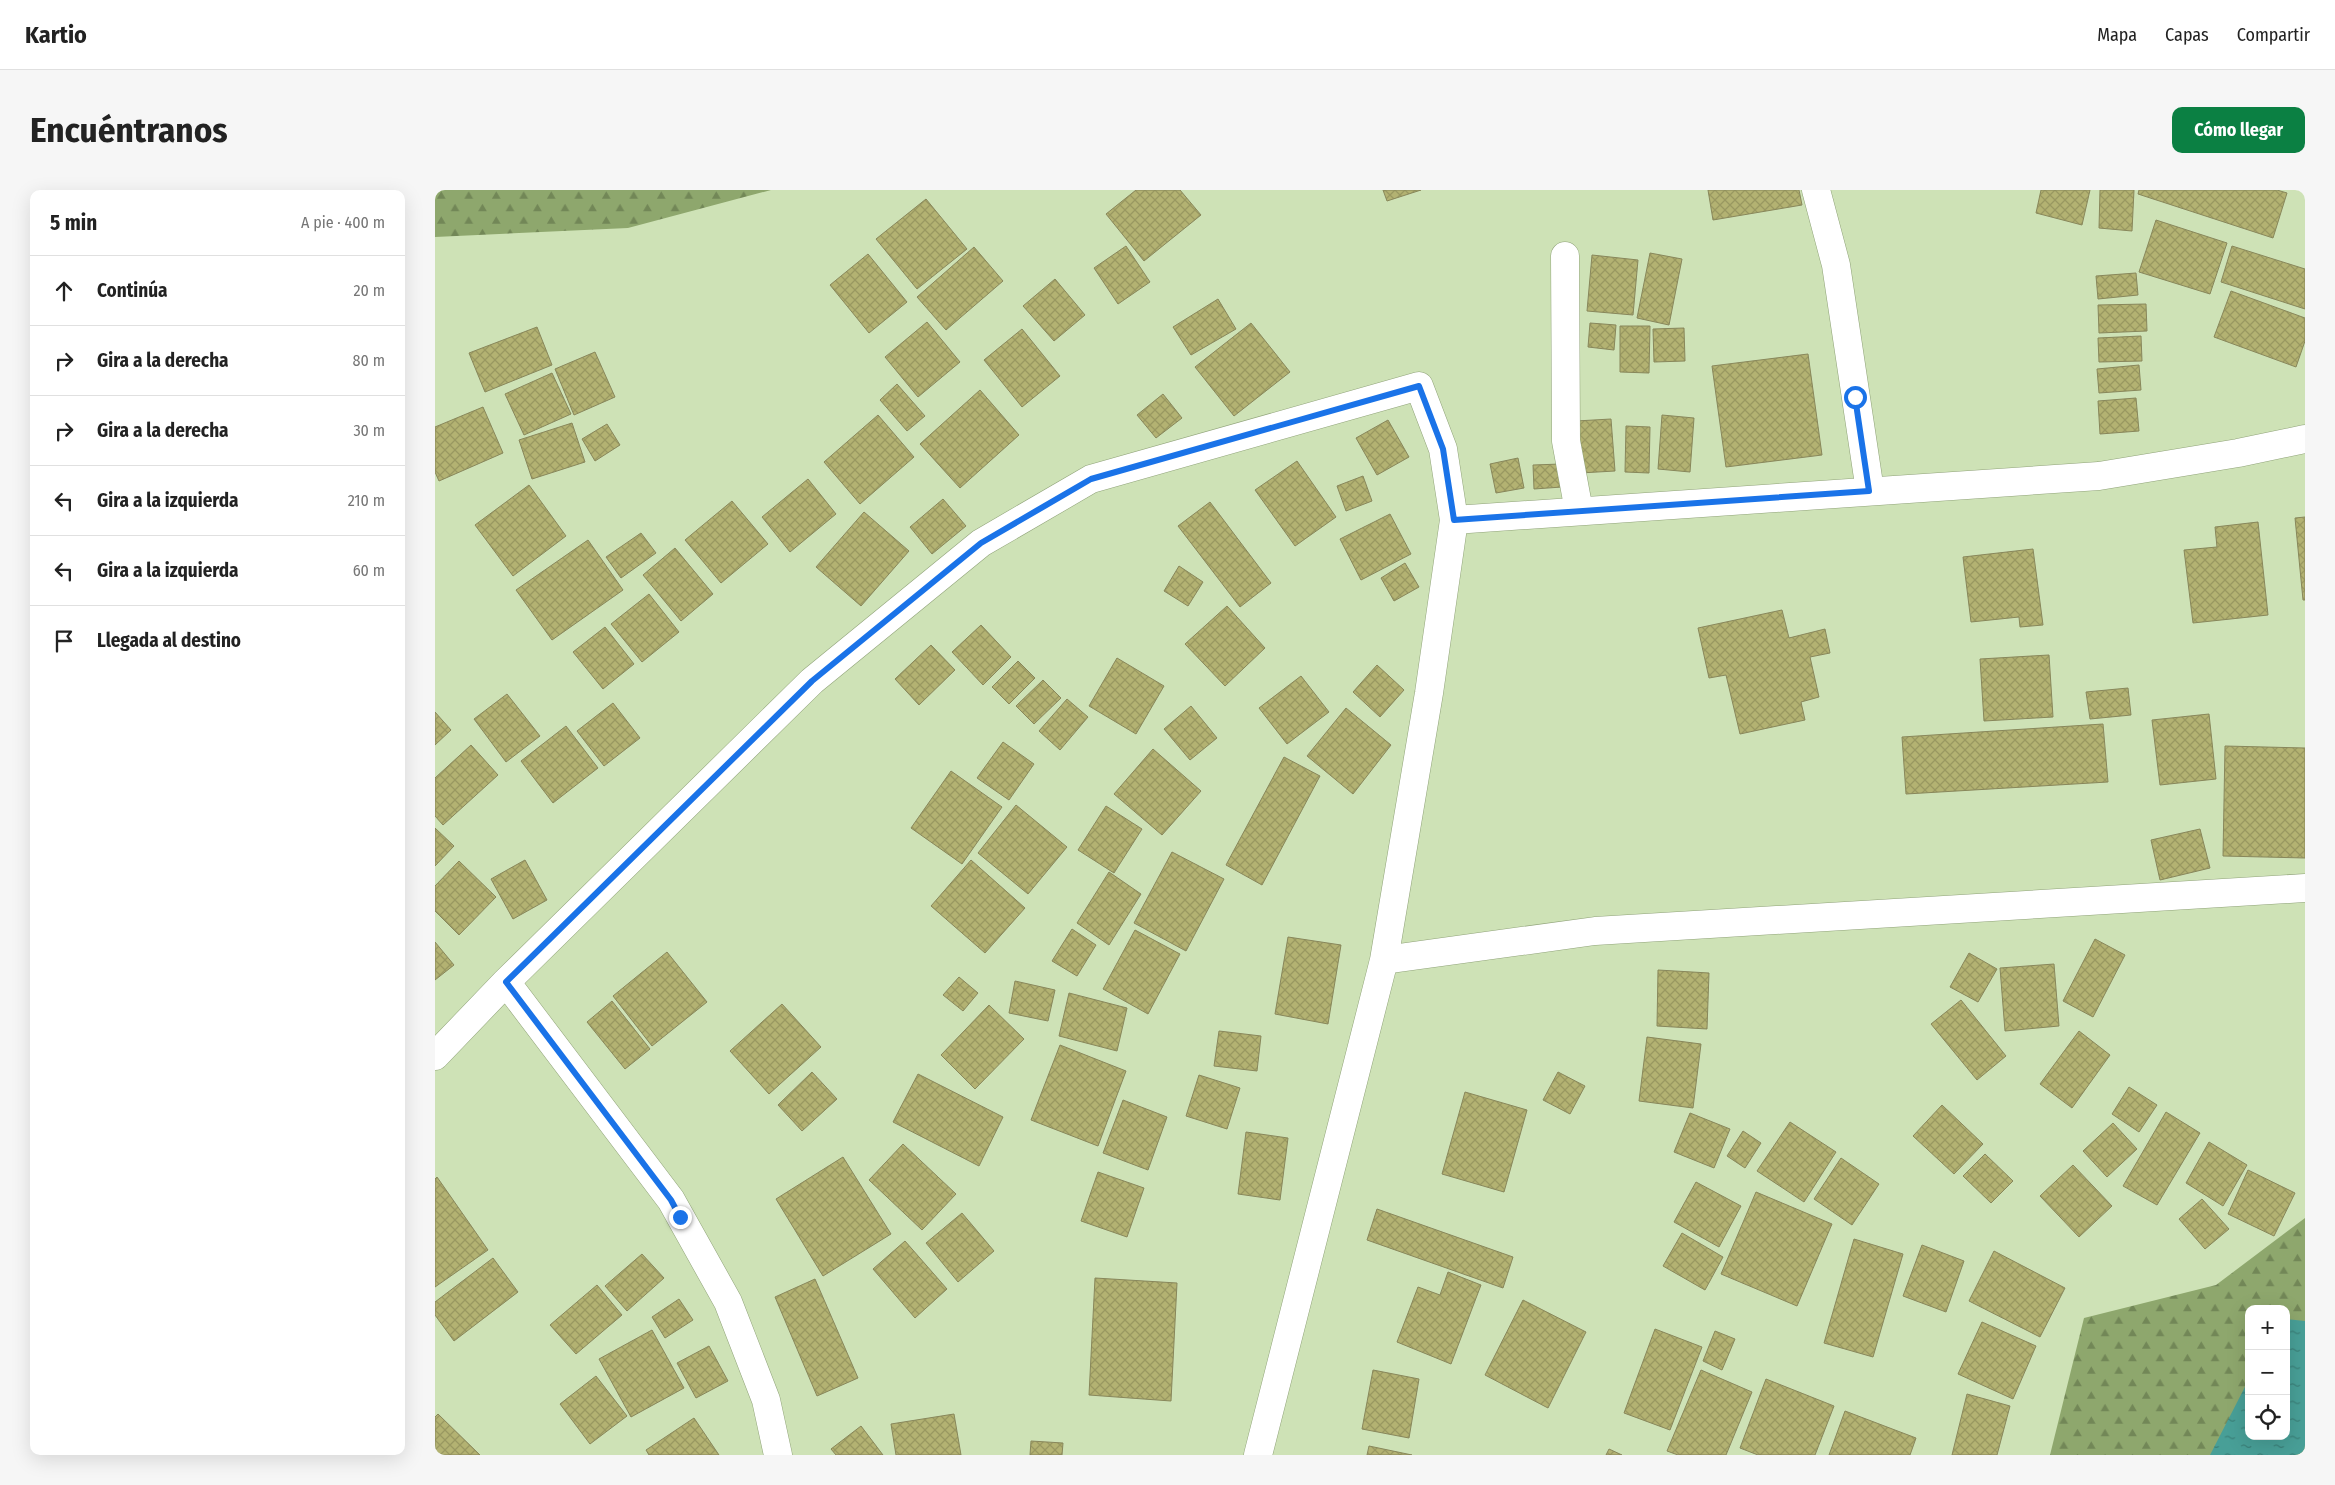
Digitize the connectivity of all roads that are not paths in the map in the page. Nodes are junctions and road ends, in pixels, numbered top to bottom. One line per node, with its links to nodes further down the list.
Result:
1 (1816, 190): 4 (street)
2 (1565, 256): 5 (street)
3 (2305, 439): 4 (street)
4 (1869, 491): 5 (street)
5 (1579, 511): 6 (street)
6 (1454, 520): 8 (street); 9 (street)
7 (2305, 888): 8 (street)
8 (1384, 960): 12 (street)
9 (506, 982): 10 (street); 11 (street)
10 (435, 1056)
11 (778, 1455)
12 (1258, 1455)

